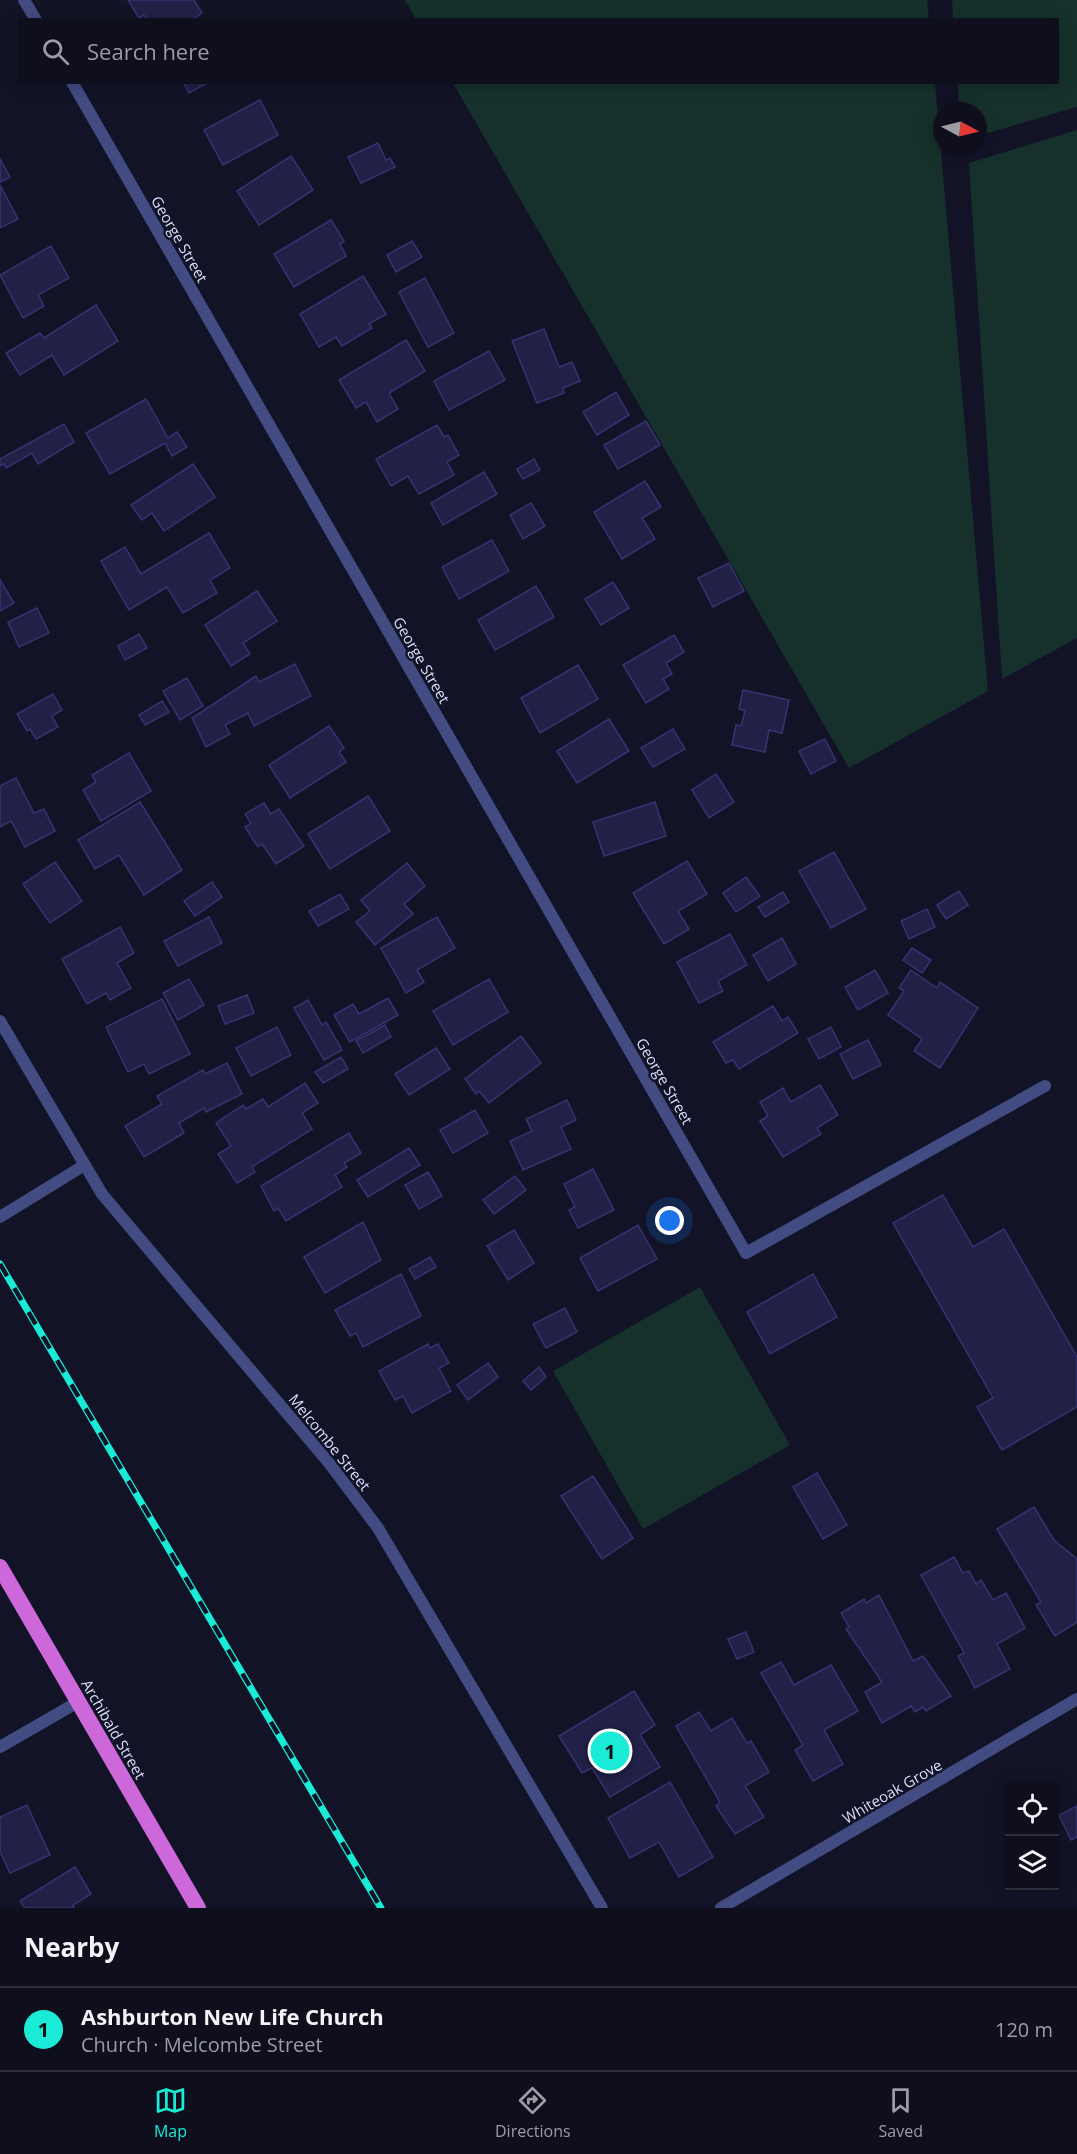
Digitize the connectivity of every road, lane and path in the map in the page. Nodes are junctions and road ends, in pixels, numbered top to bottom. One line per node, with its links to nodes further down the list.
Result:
1 (24, 0): 2 (street)
2 (35, 18)
3 (73, 84): 5 (street, George Street)
4 (0, 1021): 6 (street, Melcombe Street)
5 (1045, 1086)
6 (83, 1166): 7 (street); 13 (street, Melcombe Street)
7 (0, 1217)
8 (0, 1567): 10 (highway, Archibald Street)
9 (1077, 1699): 14 (street, Whiteoak Grove)
10 (78, 1702): 11 (street); 12 (highway, Archibald Street)
11 (0, 1747)
12 (198, 1908)
13 (602, 1908)
14 (721, 1908)

